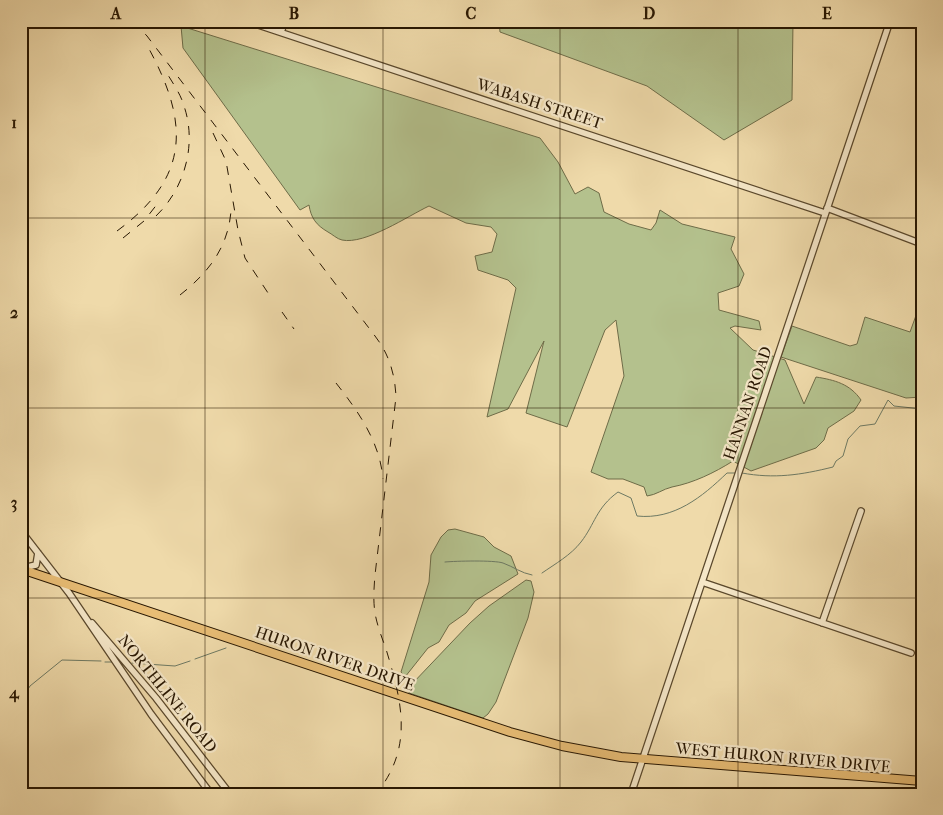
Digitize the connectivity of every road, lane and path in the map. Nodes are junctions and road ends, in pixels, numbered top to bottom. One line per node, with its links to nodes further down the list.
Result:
1 (246, 21): 4 (street, WABASH STREET)
2 (285, 21): 4 (street)
3 (890, 21): 5 (street, HANNAN ROAD)
4 (281, 32): 5 (street, WABASH STREET)
5 (826, 210): 6 (street, WABASH STREET); 12 (street, HANNAN ROAD)
6 (922, 244)
7 (861, 511): 14 (street)
8 (21, 531): 9 (street, NORTHLINE ROAD)
9 (37, 551): 10 (street); 11 (street, NORTHLINE ROAD)
10 (21, 569): 11 (main road, HURON RIVER DRIVE)
11 (61, 582): 13 (street, NORTHLINE ROAD); 16 (main road, HURON RIVER DRIVE)
12 (702, 582): 14 (street); 16 (street, HANNAN ROAD)
13 (82, 613): 18 (street, NORTHLINE ROAD); 19 (street, NORTHLINE ROAD)
14 (822, 623): 15 (street)
15 (911, 653)
16 (643, 759): 17 (main road, WEST HURON RIVER DRIVE); 20 (street, HANNAN ROAD)
17 (922, 781)
18 (211, 794)
19 (230, 794)
20 (631, 794)

